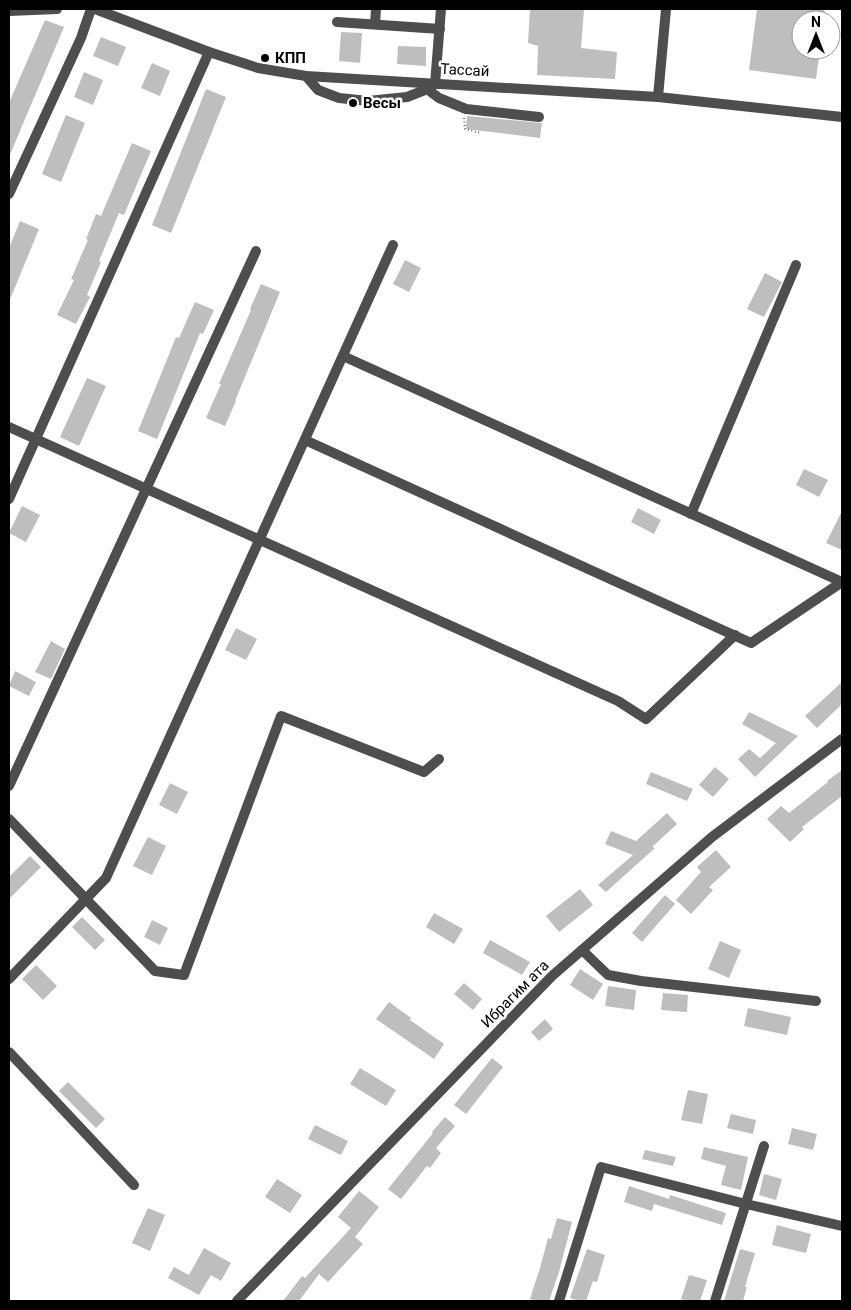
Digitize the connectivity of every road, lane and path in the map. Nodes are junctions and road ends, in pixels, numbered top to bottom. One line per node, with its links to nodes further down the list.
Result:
1 (57, 9): 7 (street)
2 (91, 9): 19 (street)
3 (95, 9): 11 (street, Тассай)
4 (376, 9): 9 (street)
5 (442, 9): 10 (street)
6 (666, 9): 14 (street)
7 (9, 11)
8 (337, 22): 9 (street)
9 (375, 24): 10 (street)
10 (440, 29): 13 (street)
11 (209, 52): 12 (street, Тассай); 25 (street)
12 (306, 76): 13 (street, Тассай); 13 (street)
13 (432, 86): 14 (street, Тассай); 15 (street)
14 (658, 97): 17 (street, Тассай)
15 (466, 109): 16 (street); 18 (path)
16 (539, 116)
17 (842, 117)
18 (481, 133)
19 (9, 194)
20 (394, 245): 23 (street)
21 (256, 251): 27 (street)
22 (796, 266): 29 (street)
23 (343, 356): 26 (street); 29 (street)
24 (9, 427): 25 (street)
25 (36, 439): 27 (street); 28 (street)
26 (305, 440): 30 (street); 31 (street)
27 (146, 489): 30 (street); 34 (street)
28 (9, 498)
29 (691, 514): 31 (street)
30 (260, 540): 31 (street); 36 (street)
31 (735, 635)
32 (842, 739): 37 (street, Ибрагим ата)
33 (439, 759): 36 (street)
34 (9, 786)
35 (9, 819): 36 (street)
36 (86, 899): 38 (street)
37 (582, 950): 39 (street); 45 (street, Ибрагим ата)
38 (9, 979)
39 (816, 1001)
40 (9, 1052): 42 (street)
41 (764, 1146): 43 (street)
42 (134, 1186)
43 (746, 1204): 44 (street); 46 (street); 47 (street)
44 (842, 1226)
45 (237, 1301)
46 (559, 1301)
47 (714, 1301)

